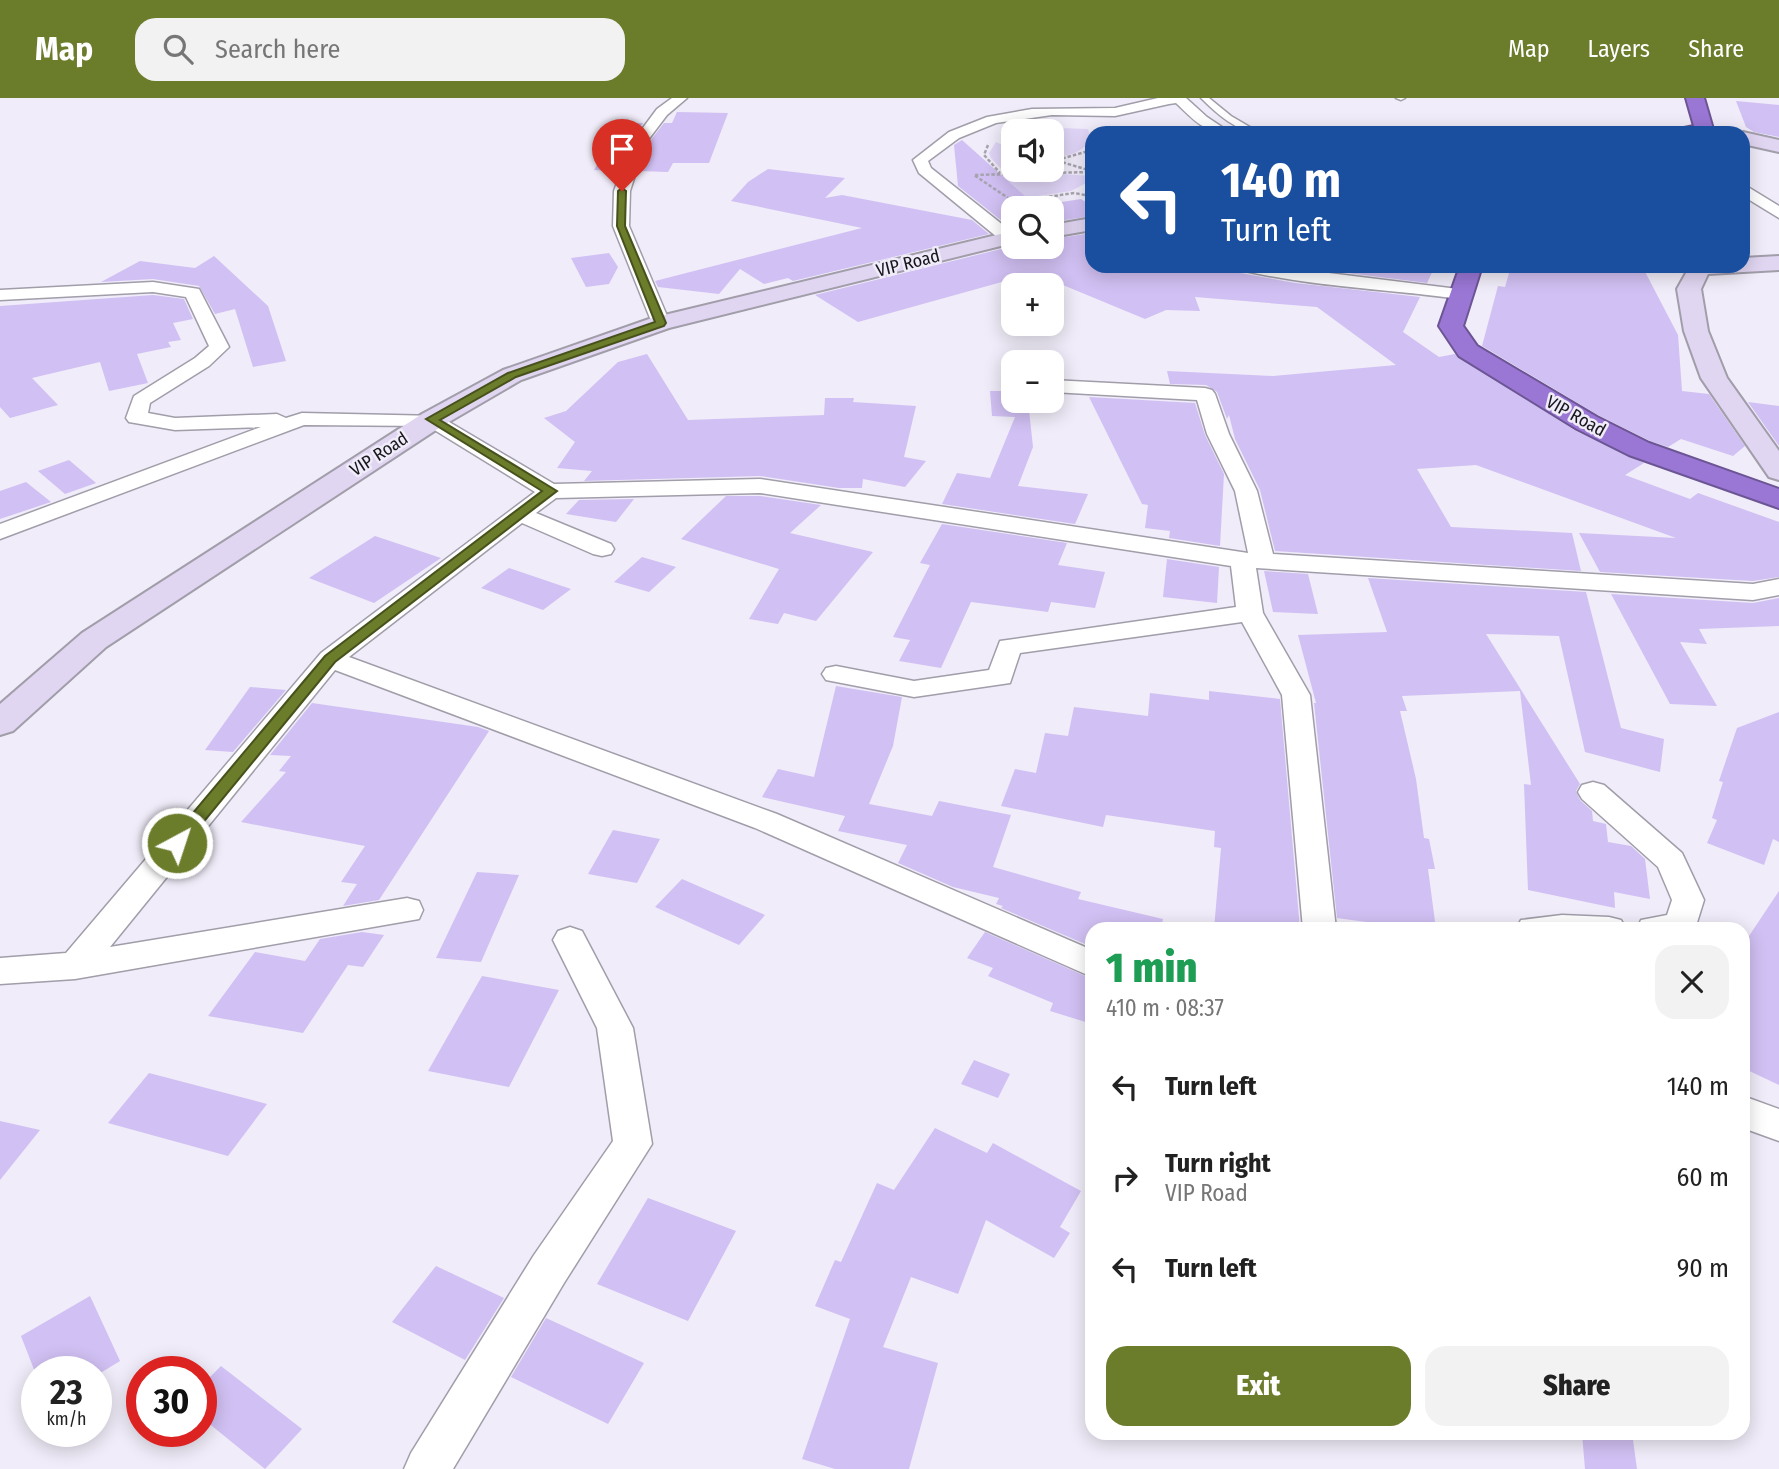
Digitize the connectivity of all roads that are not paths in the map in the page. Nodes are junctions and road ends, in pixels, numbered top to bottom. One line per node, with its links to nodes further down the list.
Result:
1 (680, 98): 23 (street)
2 (1178, 98): 5 (street); 14 (street)
3 (1205, 98): 6 (lane)
4 (1695, 98): 7 (highway)
5 (1212, 126)
6 (1243, 126)
7 (1703, 126)
8 (1750, 140): 9 (main road)
9 (1779, 146)
10 (1750, 193): 11 (street)
11 (1779, 212)
12 (1085, 225): 13 (main road)
13 (1064, 229)
14 (1001, 230)
15 (1001, 240): 23 (main road, VIP Road)
16 (1779, 263): 17 (main road)
17 (1750, 265)
18 (1307, 273): 21 (street)
19 (1468, 273): 21 (highway, VIP Road)
20 (1697, 273): 27 (main road)
21 (1460, 294): 29 (highway, VIP Road)
22 (0, 295): 25 (street)
23 (661, 323): 26 (main road, VIP Road)
24 (1064, 387): 33 (street)
25 (302, 419): 26 (street); 31 (street)
26 (432, 419): 28 (street); 38 (main road, VIP Road)
27 (1779, 471)
28 (551, 491): 30 (street); 33 (street)
29 (1779, 499)
30 (520, 514): 32 (street); 36 (street)
31 (0, 532)
32 (602, 549)
33 (1252, 560): 34 (street); 35 (street)
34 (1779, 587)
35 (1250, 613): 37 (street); 41 (street)
36 (330, 659): 44 (street); 45 (street)
37 (836, 674)
38 (0, 723)
39 (1593, 792): 42 (street)
40 (407, 910): 45 (street)
41 (1318, 922)
42 (1681, 922)
43 (570, 940): 49 (street)
44 (1085, 961)
45 (75, 966): 46 (street)
46 (0, 971)
47 (1750, 1115): 48 (street)
48 (1779, 1125)
49 (427, 1469)

